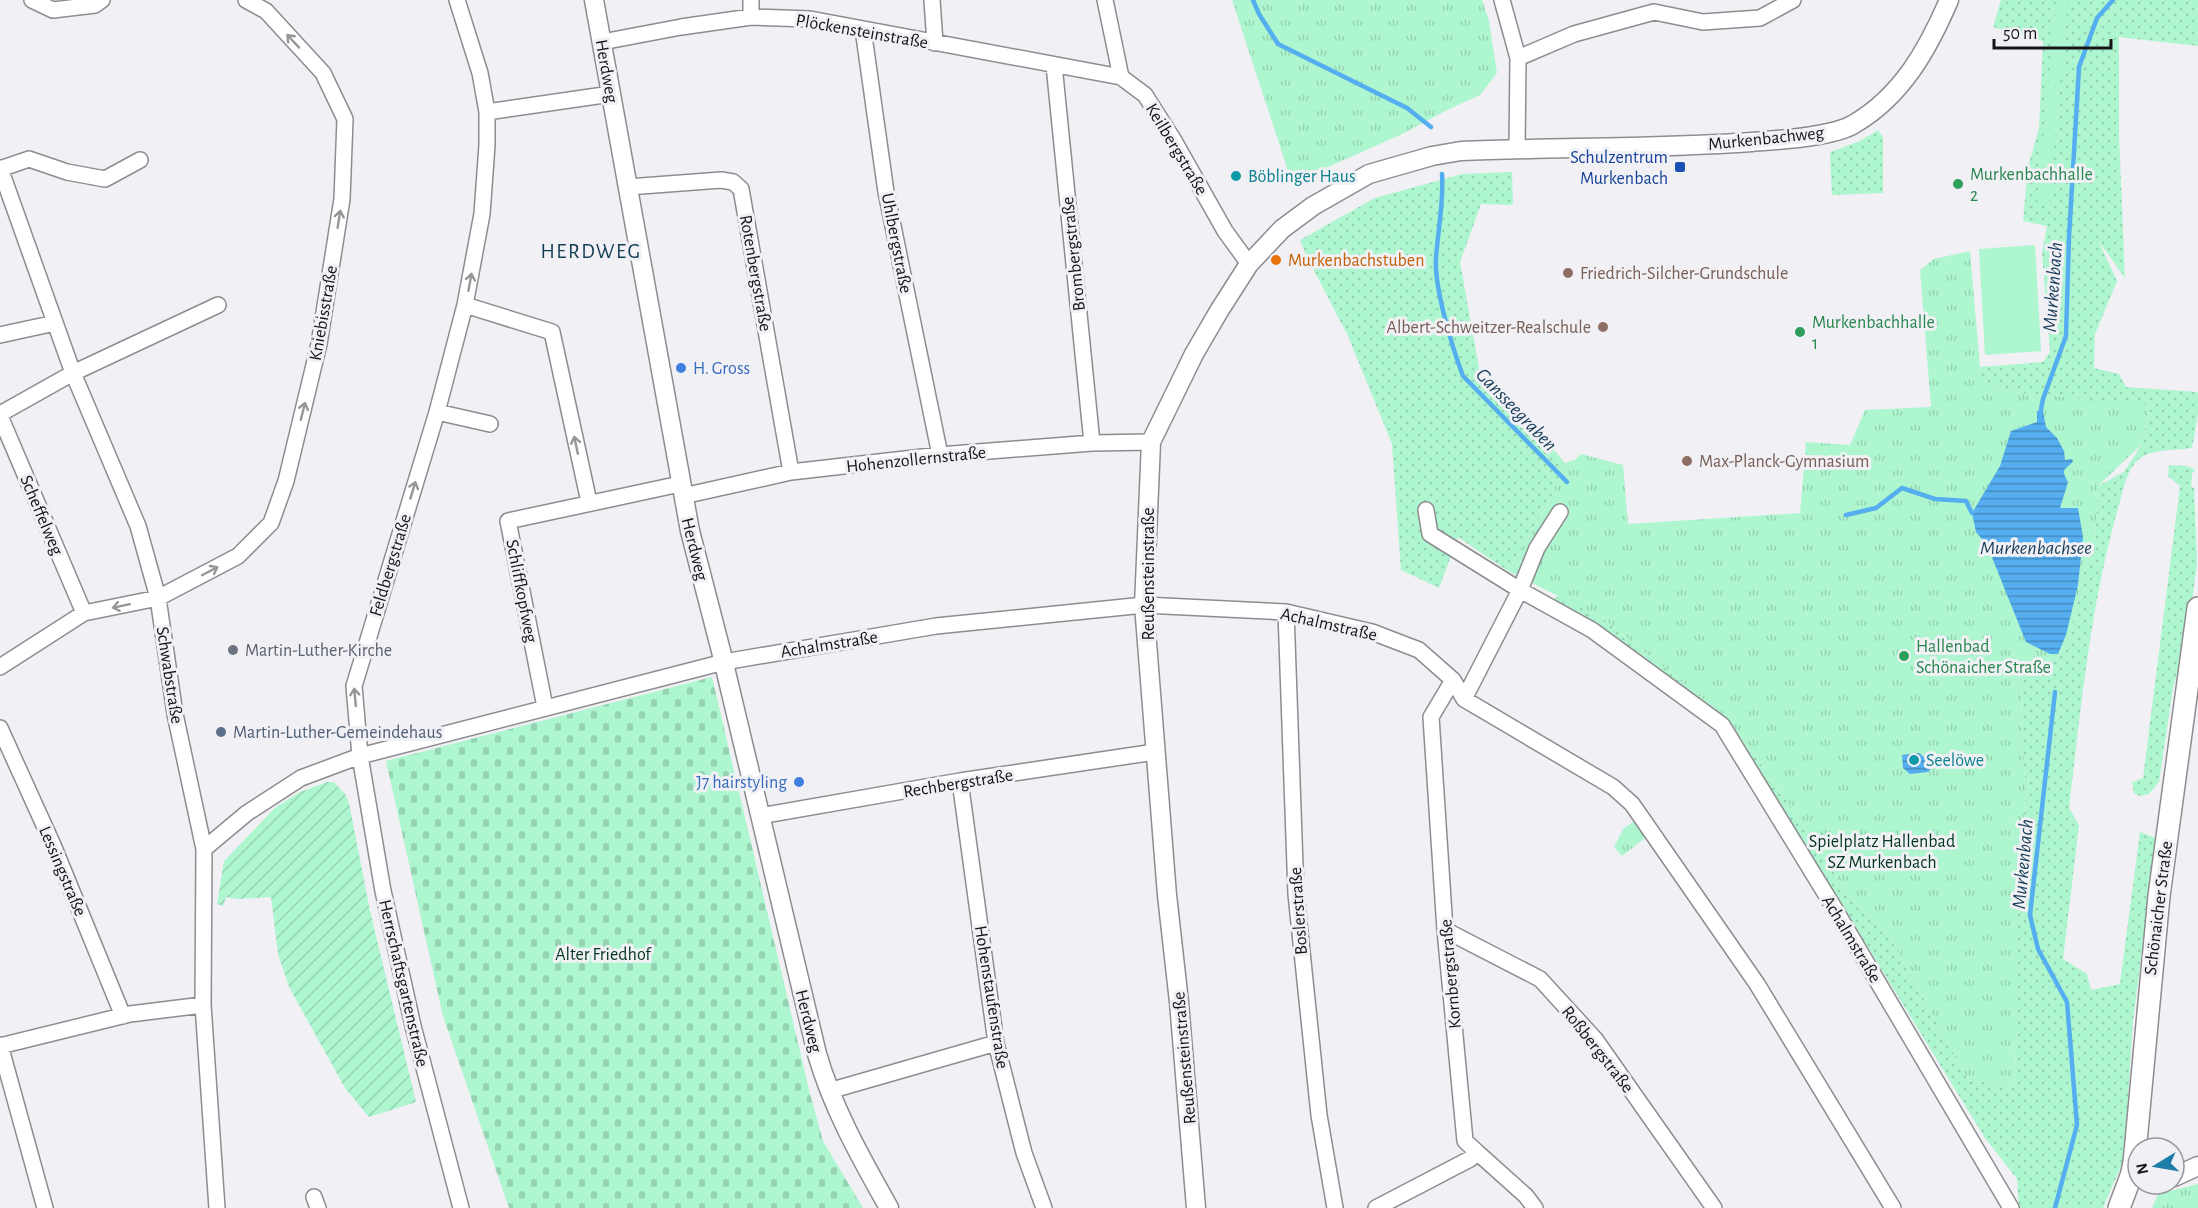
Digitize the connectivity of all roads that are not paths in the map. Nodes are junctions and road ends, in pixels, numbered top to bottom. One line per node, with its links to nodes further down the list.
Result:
1 (32, 0): 2 (street)
2 (102, 0)
3 (246, 0): 44 (street, Kniebisstraße, one-way to 3)
4 (457, 0): 21 (street, Feldbergstraße)
5 (594, 0): 15 (street, Herdweg)
6 (751, 0): 13 (street)
7 (932, 0): 16 (street)
8 (1105, 0): 19 (street)
9 (1502, 0): 17 (street)
10 (1793, 0): 12 (street)
11 (1949, 0): 22 (street, Murkenbachweg)
12 (1653, 6): 17 (street)
13 (751, 17): 14 (street, Plöckensteinstraße); 15 (street, Plöckensteinstraße)
14 (863, 29): 16 (street, Plöckensteinstraße); 37 (street, Uhlbergstraße)
15 (602, 42): 20 (street, Herdweg)
16 (935, 43): 18 (street, Plöckensteinstraße)
17 (1518, 58): 22 (street)
18 (1054, 65): 19 (street, Plöckensteinstraße); 36 (street, Brombergstraße)
19 (1120, 77): 26 (street, Keilbergstraße)
20 (611, 94): 21 (street); 25 (street, Herdweg)
21 (487, 112): 28 (street, Feldbergstraße, one-way to 21)
22 (1517, 149): 26 (street, Reußensteinstraße)
23 (140, 160): 24 (street)
24 (0, 168): 29 (street, Schwabstraße)
25 (628, 187): 38 (street, Rotenbergstraße); 39 (street, Herdweg)
26 (1250, 264): 35 (street, Reußensteinstraße)
27 (218, 305): 31 (street)
28 (465, 305): 32 (street, Feldbergstraße); 40 (street, one-way to 28)
29 (55, 323): 30 (street); 31 (street, Schwabstraße)
30 (0, 335)
31 (73, 373): 33 (street); 44 (street, Schwabstraße)
32 (437, 412): 34 (street); 56 (street, Feldbergstraße, one-way to 32)
33 (0, 415): 48 (street, Scheffelweg)
34 (490, 424)
35 (1151, 442): 36 (street, Hohenzollernstraße); 45 (street, Reußensteinstraße)
36 (1092, 443): 37 (street, Hohenzollernstraße)
37 (940, 455): 38 (street, Hohenzollernstraße)
38 (791, 472): 39 (street, Hohenzollernstraße)
39 (681, 490): 40 (street, Schliffkopfweg); 49 (street, Herdweg)
40 (589, 502): 53 (street, Schliffkopfweg)
41 (1426, 510): 43 (street, Achalmstraße)
42 (1560, 512): 43 (street)
43 (1520, 590): 52 (street); 79 (street, Achalmstraße)
44 (159, 598): 48 (street, Kniebisstraße, one-way to 48); 59 (street, Schwabstraße)
45 (1144, 605): 47 (street, Achalmstraße); 49 (street, Achalmstraße); 55 (street, Reußensteinstraße)
46 (2198, 608): 66 (main road, Schönaicher Straße)
47 (1286, 612): 51 (street, Achalmstraße); 74 (street, Boslerstraße)
48 (84, 614): 50 (street)
49 (724, 662): 53 (street, Achalmstraße); 58 (street, Herdweg)
50 (0, 667)
51 (1453, 680): 52 (street, Achalmstraße); 60 (street, Kornbergstraße)
52 (1464, 699): 78 (street, Achalmstraße)
53 (545, 707): 56 (street, Achalmstraße)
54 (0, 728): 62 (street, Lessingstraße)
55 (1155, 752): 57 (street, Rechbergstraße); 73 (street, Reußensteinstraße)
56 (360, 756): 59 (street, Achalmstraße); 70 (street, Herrschaftsgartenstraße)
57 (960, 782): 58 (street, Rechbergstraße); 63 (street, Hohenstaufenstraße)
58 (760, 816): 65 (street, Herdweg)
59 (204, 849): 61 (street, Schwabstraße)
60 (1445, 930): 67 (street, Kornbergstraße); 77 (street, Roßbergstraße)
61 (203, 1005): 62 (street); 69 (street, Schwabstraße)
62 (123, 1016): 64 (street)
63 (996, 1043): 65 (street); 72 (street, Hohenstaufenstraße)
64 (0, 1046): 68 (street)
65 (829, 1091): 71 (street, Herdweg)
66 (2143, 1136)
67 (1478, 1153): 75 (street); 76 (street)
68 (45, 1208)
69 (217, 1208)
70 (461, 1208)
71 (889, 1208)
72 (1044, 1208)
73 (1196, 1208)
74 (1335, 1208)
75 (1376, 1208)
76 (1535, 1208)
77 (1714, 1208)
78 (1893, 1208)
79 (2012, 1208)

